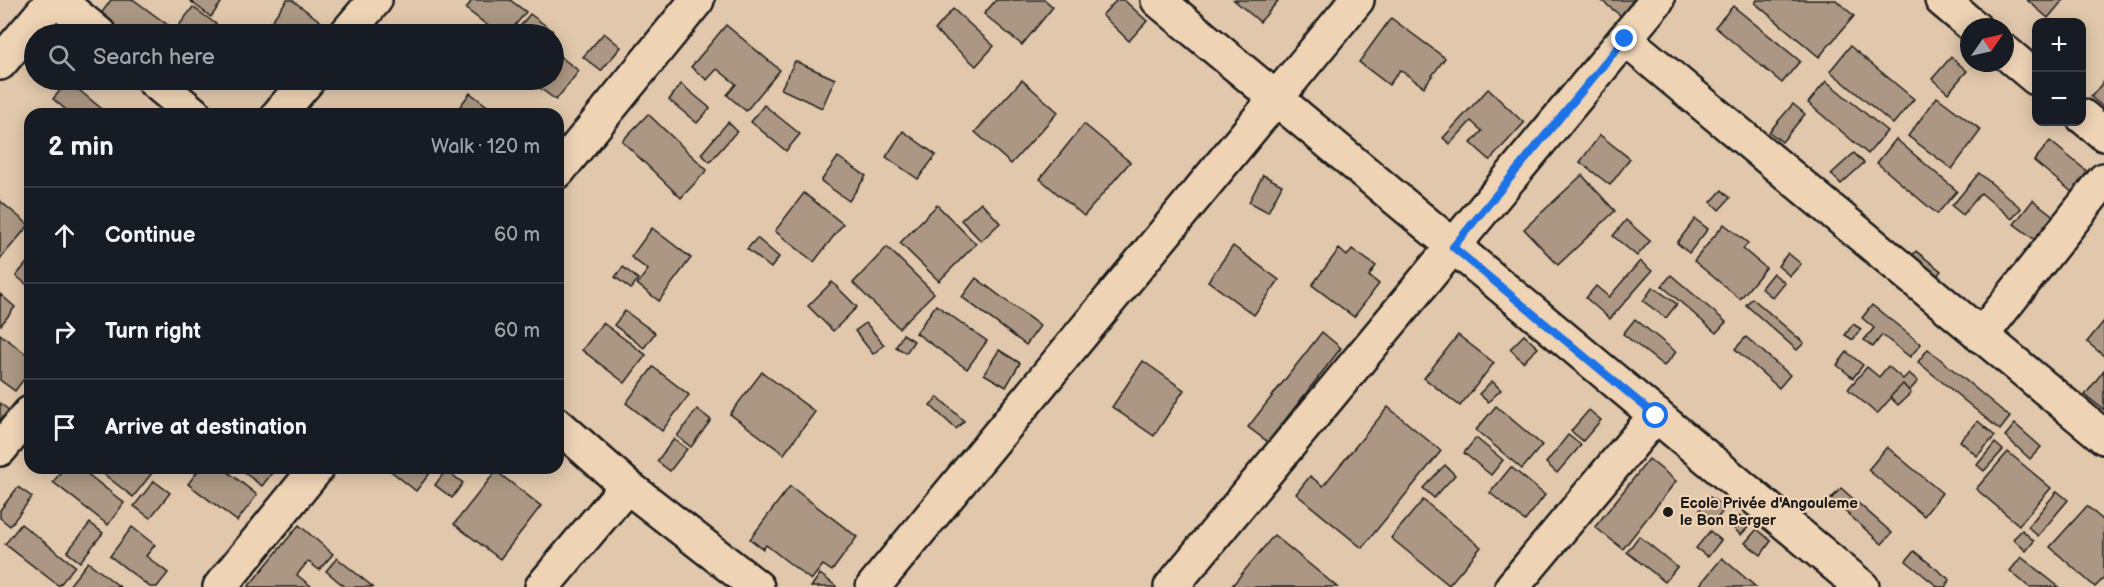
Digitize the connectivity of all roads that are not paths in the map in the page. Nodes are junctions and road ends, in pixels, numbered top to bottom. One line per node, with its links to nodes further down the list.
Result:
1 (53, 0): 10 (street)
2 (58, 0): 11 (street)
3 (375, 0): 12 (street)
4 (698, 0): 25 (street)
5 (1158, 0): 20 (street)
6 (1358, 0): 20 (street)
7 (1657, 0): 14 (street)
8 (1942, 0): 9 (street)
9 (1963, 18)
10 (33, 24)
11 (87, 24)
12 (355, 24)
13 (24, 34): 16 (street)
14 (1625, 39): 27 (street); 28 (street)
15 (2014, 59): 17 (street)
16 (0, 63)
17 (2032, 74)
18 (165, 90): 21 (street)
19 (299, 90): 22 (street)
20 (1276, 99): 27 (street); 40 (street)
21 (187, 108)
22 (284, 108)
23 (2086, 119): 24 (street)
24 (2104, 135)
25 (564, 164)
26 (2104, 180): 28 (street)
27 (1453, 247): 29 (street); 41 (street)
28 (1981, 336): 32 (street)
29 (1656, 416): 36 (street); 42 (street)
30 (24, 420): 33 (street)
31 (564, 430): 35 (street)
32 (2104, 437)
33 (0, 449)
34 (311, 474): 37 (street)
35 (627, 486): 38 (street); 39 (street)
36 (1840, 580)
37 (220, 587)
38 (542, 587)
39 (757, 587)
40 (873, 587)
41 (1171, 587)
42 (1512, 587)

